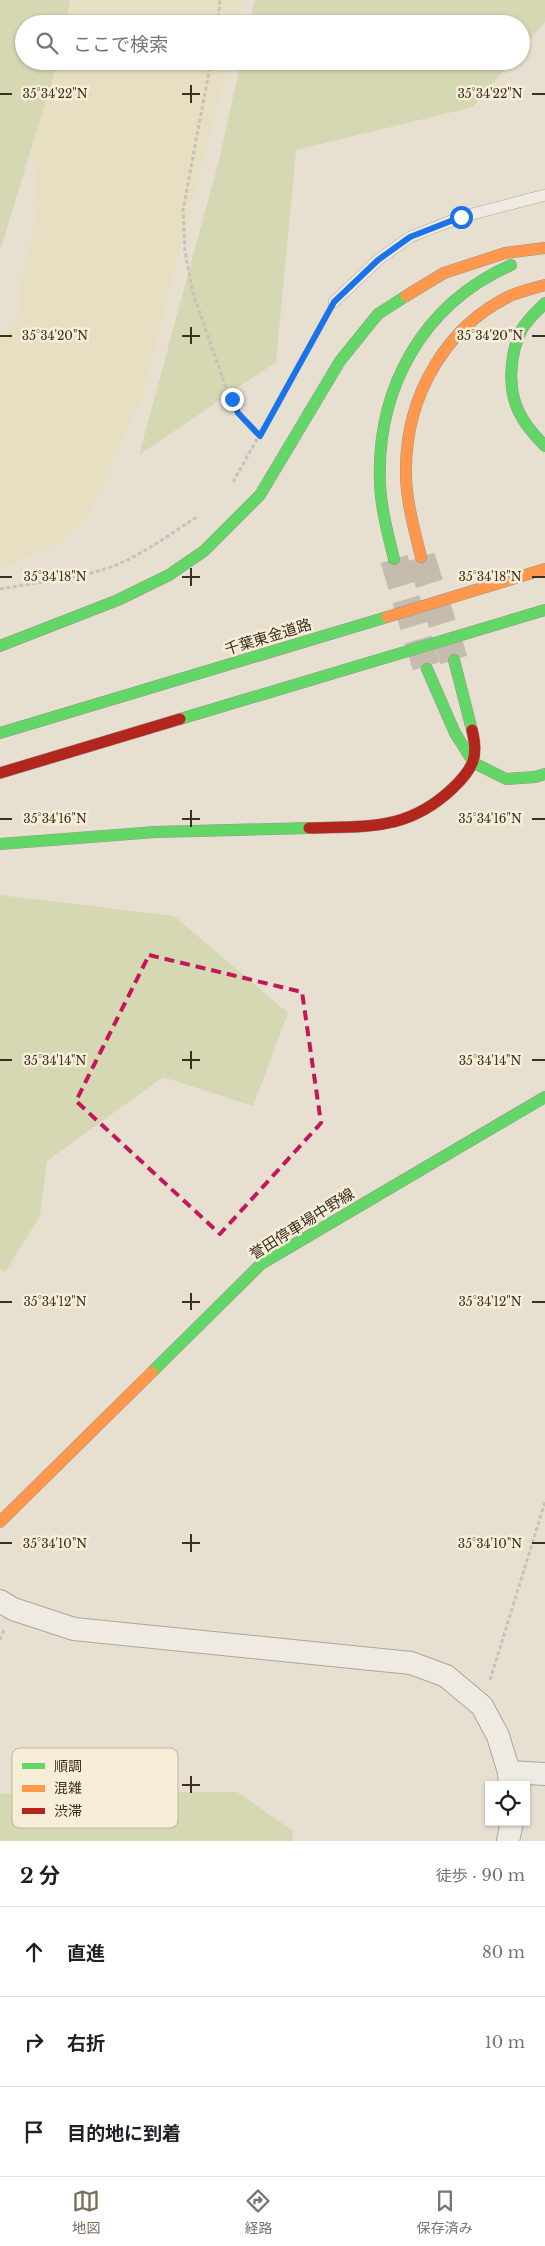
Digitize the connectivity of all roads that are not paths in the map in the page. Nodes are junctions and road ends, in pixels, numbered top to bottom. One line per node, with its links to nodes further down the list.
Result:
1 (545, 195): 5 (lane)
2 (545, 248): 12 (main road)
3 (545, 253): 9 (main road)
4 (545, 286): 8 (main road)
5 (334, 302)
6 (545, 303): 7 (main road)
7 (545, 446)
8 (421, 557)
9 (394, 559)
10 (545, 569): 15 (main road, 千葉東金道路)
11 (545, 610): 17 (main road)
12 (0, 646)
13 (454, 660): 16 (main road)
14 (427, 669): 16 (main road)
15 (0, 733)
16 (474, 763): 18 (main road); 19 (main road)
17 (0, 773)
18 (545, 774)
19 (0, 844)
20 (545, 1097): 21 (main road, 誉田停車場中野線)
21 (0, 1522)
22 (0, 1601): 24 (street)
23 (545, 1774): 24 (street)
24 (509, 1779)
25 (511, 1826): 26 (street)
26 (508, 1841)

